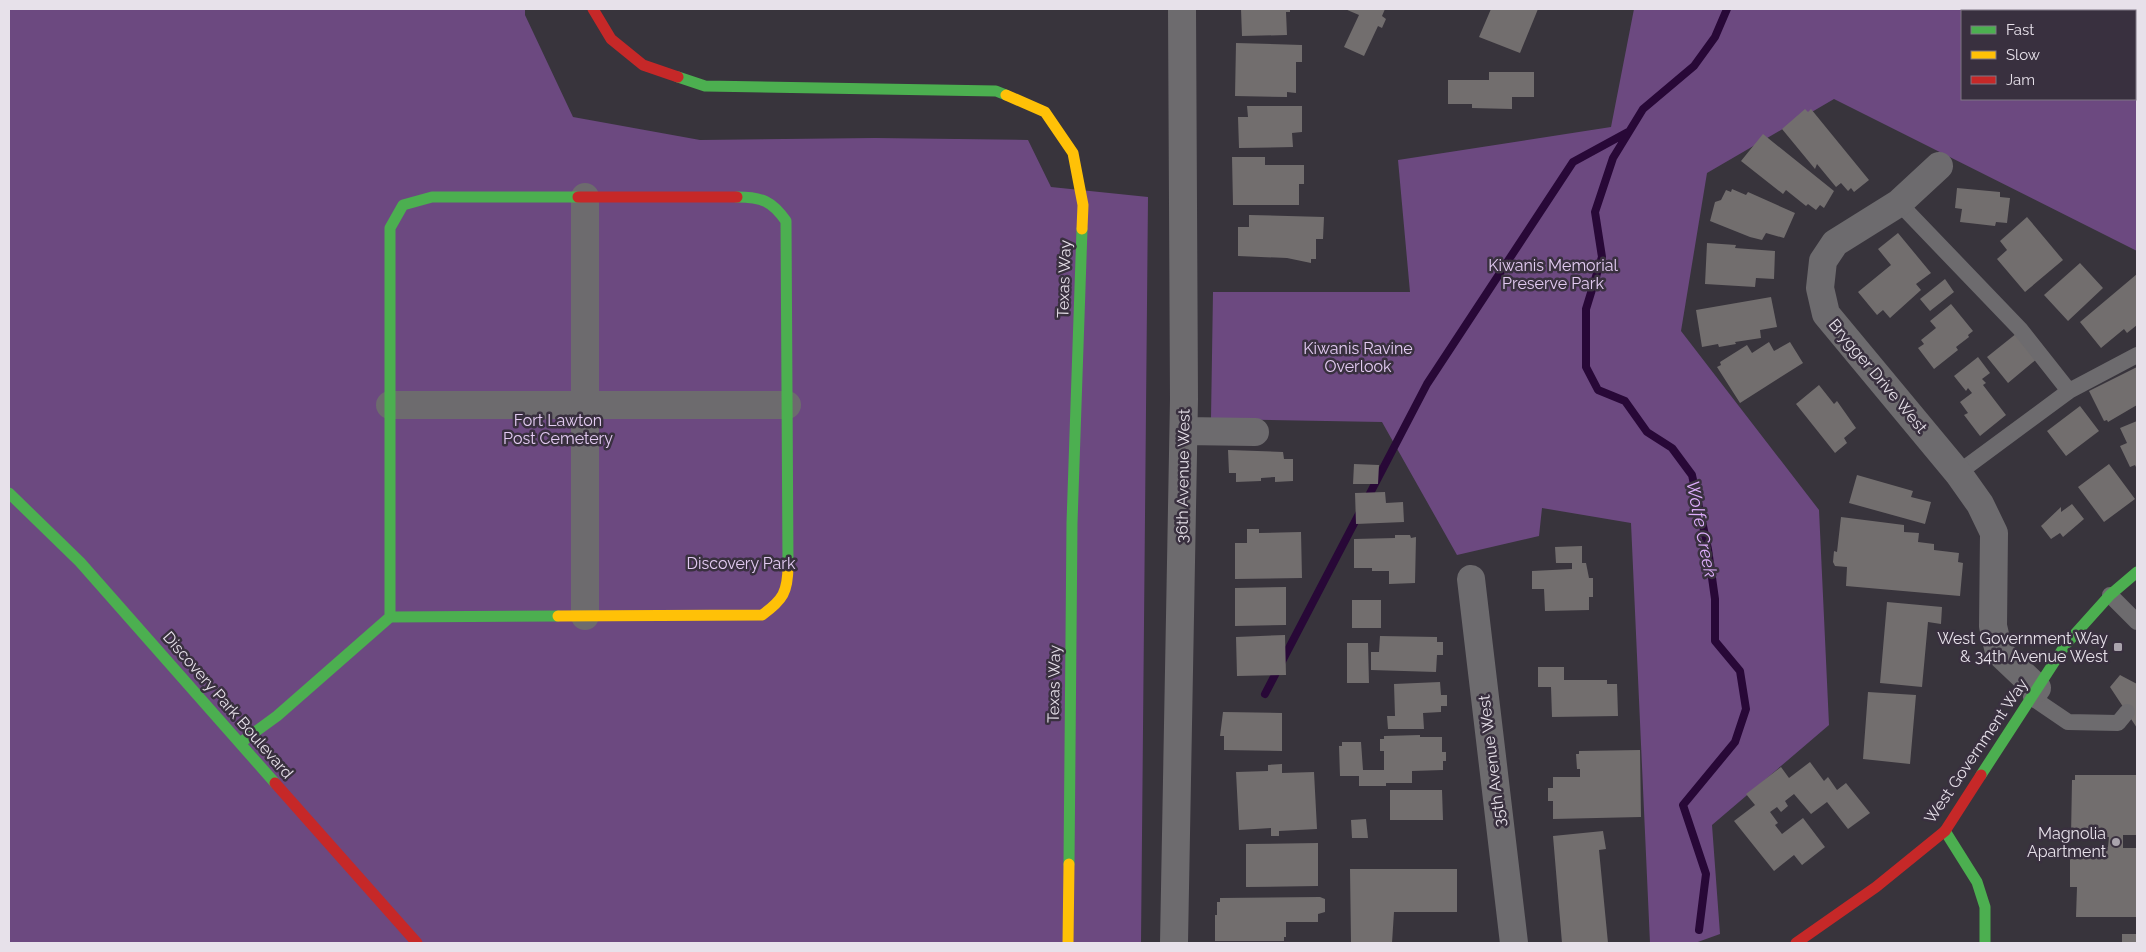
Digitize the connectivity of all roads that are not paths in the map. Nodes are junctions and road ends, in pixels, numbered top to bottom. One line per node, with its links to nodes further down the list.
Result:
1 (593, 9): 26 (street, Texas Way)
2 (1182, 9): 11 (street, 36th Avenue West)
3 (1939, 166): 5 (street, Brygger Drive West)
4 (585, 197): 8 (street); 9 (street); 10 (street)
5 (1899, 203): 7 (lane); 13 (street, Brygger Drive West)
6 (2137, 355): 7 (lane)
7 (2069, 391): 13 (lane)
8 (390, 405): 9 (street); 19 (street)
9 (585, 405): 10 (street); 18 (street)
10 (787, 405): 18 (street)
11 (1184, 431): 12 (street); 27 (street, 36th Avenue West)
12 (1255, 432)
13 (1958, 473): 21 (street, Brygger Drive West)
14 (9, 493): 23 (street, Discovery Park Boulevard)
15 (2137, 572): 17 (street, West Government Way)
16 (1471, 579): 28 (street, 35th Avenue West)
17 (2110, 595): 20 (lane); 21 (street, West Government Way)
18 (585, 616): 19 (street)
19 (390, 617): 23 (street)
20 (2137, 622)
21 (2034, 693): 22 (lane); 24 (street, West Government Way)
22 (2127, 712)
23 (240, 743): 25 (street, Discovery Park Boulevard)
24 (1945, 831): 29 (street, West Government Way); 30 (street)
25 (417, 943)
26 (1068, 943)
27 (1174, 943)
28 (1514, 943)
29 (1796, 943)
30 (1986, 943)

